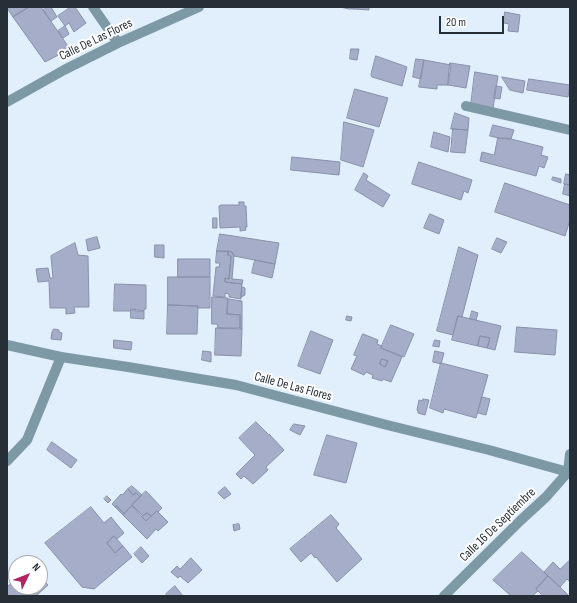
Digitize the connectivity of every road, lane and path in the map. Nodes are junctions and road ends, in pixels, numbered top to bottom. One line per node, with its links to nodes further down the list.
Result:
1 (93, 7): 3 (street)
2 (198, 7): 3 (street, Calle De Las Flores)
3 (118, 43): 4 (street, Calle De Las Flores)
4 (7, 102)
5 (466, 106): 6 (street)
6 (570, 130)
7 (7, 345): 8 (street, Calle De Las Flores)
8 (61, 357): 10 (street); 11 (street, Calle De Las Flores)
9 (570, 454): 11 (street)
10 (7, 461)
11 (569, 473): 12 (street, Calle 16 De Septiembre)
12 (444, 596)

